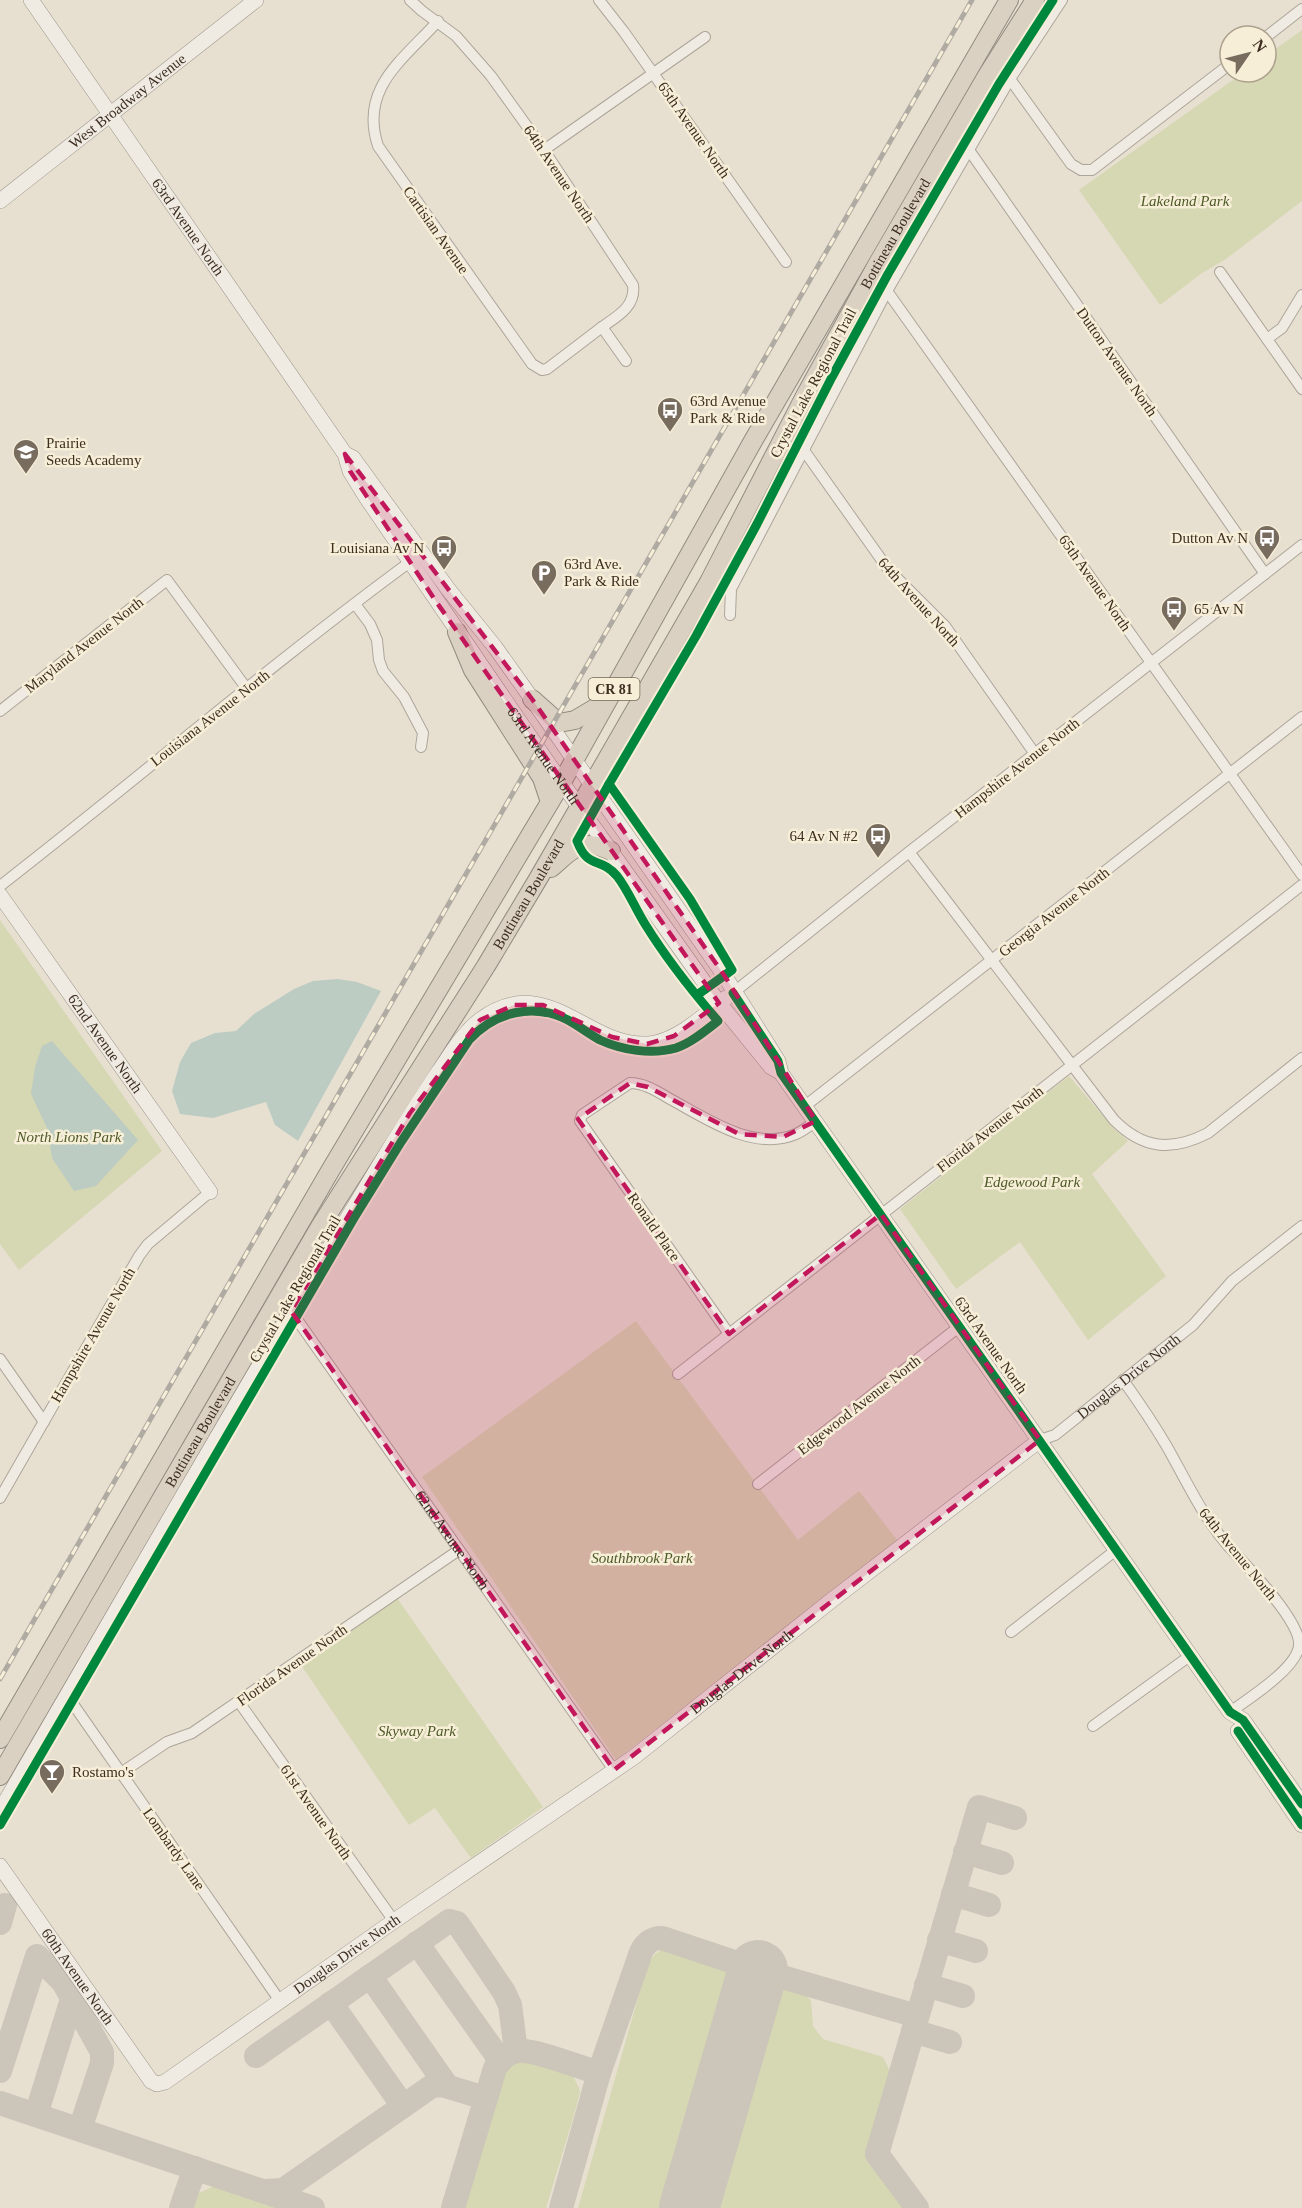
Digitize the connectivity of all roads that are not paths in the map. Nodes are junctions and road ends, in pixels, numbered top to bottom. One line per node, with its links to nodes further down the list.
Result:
1 (256, 0): 15 (street, West Broadway Avenue)
2 (410, 0): 9 (street, 64th Avenue North)
3 (598, 0): 13 (street, 65th Avenue North)
4 (1009, 0): 37 (highway, Bottineau Boulevard / CR 81)
5 (1035, 0): 45 (highway, Bottineau Boulevard / CR 81)
6 (1062, 0): 14 (street)
7 (33, 1): 15 (street, 63rd Avenue North)
8 (1302, 9): 10 (street)
9 (438, 21): 16 (street, 64th Avenue North); 23 (street, Cartisian Avenue)
10 (1278, 28)
11 (705, 37): 13 (street)
12 (1218, 73): 14 (street)
13 (654, 74): 16 (street); 19 (street, 65th Avenue North)
14 (1010, 80): 17 (street)
15 (111, 114): 18 (street, West Broadway Avenue); 29 (street, 63rd Avenue North)
16 (544, 150): 23 (street, 64th Avenue North)
17 (969, 150): 21 (street); 30 (street, Dutton Avenue North)
18 (0, 201)
19 (786, 262)
20 (1220, 272): 24 (street)
21 (888, 291): 27 (street); 34 (street, 65th Avenue North)
22 (1302, 295): 24 (street)
23 (603, 327): 25 (street)
24 (1267, 339): 26 (street)
25 (626, 361)
26 (1302, 389)
27 (803, 449): 32 (street); 41 (street, 64th Avenue North)
28 (1302, 545): 30 (street, Hampshire Avenue North)
29 (416, 557): 31 (street, Louisiana Avenue North); 33 (street, 63rd Avenue North); 36 (street, 63rd Avenue North)
30 (1265, 574): 34 (street, Hampshire Avenue North)
31 (355, 604): 35 (street, Louisiana Avenue North); 40 (street)
32 (730, 615)
33 (457, 632): 44 (street, 63rd Avenue North); 46 (highway)
34 (1151, 662): 41 (street, Hampshire Avenue North); 43 (street, 65th Avenue North)
35 (247, 689): 38 (street, Maryland Avenue North); 53 (street, Louisiana Avenue North)
36 (532, 699): 37 (highway); 42 (street, 63rd Avenue North)
37 (608, 700): 42 (highway, Bottineau Boulevard / CR 81)
38 (0, 711)
39 (1302, 717): 43 (street, Georgia Avenue North)
40 (421, 747)
41 (1035, 753): 49 (street, Hampshire Avenue North)
42 (574, 759): 44 (highway, Bottineau Boulevard / CR 81); 45 (street, 63rd Avenue North)
43 (1230, 774): 50 (street, 65th Avenue North); 55 (street, Georgia Avenue North)
44 (562, 782): 46 (highway, Bottineau Boulevard / CR 81); 47 (street, 63rd Avenue North)
45 (592, 785): 47 (highway, Bottineau Boulevard / CR 81); 56 (street, 63rd Avenue North)
46 (550, 801): 84 (highway, Bottineau Boulevard / CR 81)
47 (579, 806): 48 (street, 63rd Avenue North); 51 (highway, Bottineau Boulevard / CR 81)
48 (610, 850): 51 (highway); 57 (street, 63rd Avenue North)
49 (909, 852): 55 (street); 56 (street, Hampshire Avenue North)
50 (1302, 875)
51 (538, 879): 87 (highway, Bottineau Boulevard / CR 81)
52 (1302, 885): 59 (street, Florida Avenue North)
53 (0, 886)
54 (0, 895): 63 (street, 62nd Avenue North)
55 (992, 960): 59 (street); 61 (street, Georgia Avenue North)
56 (733, 993): 57 (street); 60 (street, 63rd Avenue North)
57 (719, 1003): 60 (street, 63rd Avenue North); 66 (street)
58 (1302, 1058): 59 (street)
59 (1071, 1065): 64 (street, Florida Avenue North)
60 (781, 1073): 61 (street, 63rd Avenue North)
61 (805, 1106): 62 (street, 63rd Avenue North)
62 (816, 1121): 64 (street, 63rd Avenue North); 68 (street, Ronald Place)
63 (210, 1192): 72 (street, Hampshire Avenue North)
64 (881, 1214): 67 (street, 63rd Avenue North); 68 (street, Florida Avenue North)
65 (1302, 1226): 71 (street, Douglas Drive North)
66 (291, 1311): 76 (street, 62nd Avenue North); 80 (street)
67 (960, 1326): 73 (street, 63rd Avenue North); 74 (street, Edgewood Avenue North)
68 (729, 1334): 70 (street, Florida Avenue North)
69 (0, 1359): 72 (street)
70 (678, 1374)
71 (1123, 1380): 73 (street, Douglas Drive North); 82 (street, 64th Avenue North)
72 (44, 1422): 75 (street, Hampshire Avenue North)
73 (1040, 1440): 77 (street, 63rd Avenue North); 85 (street, Douglas Drive North)
74 (758, 1484)
75 (0, 1498)
76 (459, 1550): 81 (street, Florida Avenue North); 85 (street, 62nd Avenue North)
77 (1116, 1550): 78 (street); 79 (street, 63rd Avenue North)
78 (1011, 1632)
79 (1191, 1655): 82 (street, 63rd Avenue North); 83 (street)
80 (65, 1699): 86 (street, Lombardy Lane); 89 (street)
81 (239, 1702): 86 (street, Florida Avenue North); 92 (street, 61st Avenue North)
82 (1230, 1712): 88 (street, 63rd Avenue North); 90 (street, 63rd Avenue North)
83 (1093, 1726)
84 (0, 1739)
85 (614, 1770): 92 (street, Douglas Drive North)
86 (121, 1773): 93 (street, Lombardy Lane)
87 (0, 1776)
88 (1302, 1804)
89 (0, 1811)
90 (1302, 1825)
91 (0, 1866): 94 (street, 60th Avenue North)
92 (394, 1921): 93 (street, Douglas Drive North)
93 (280, 2001): 94 (street, Douglas Drive North)
94 (157, 2084)

